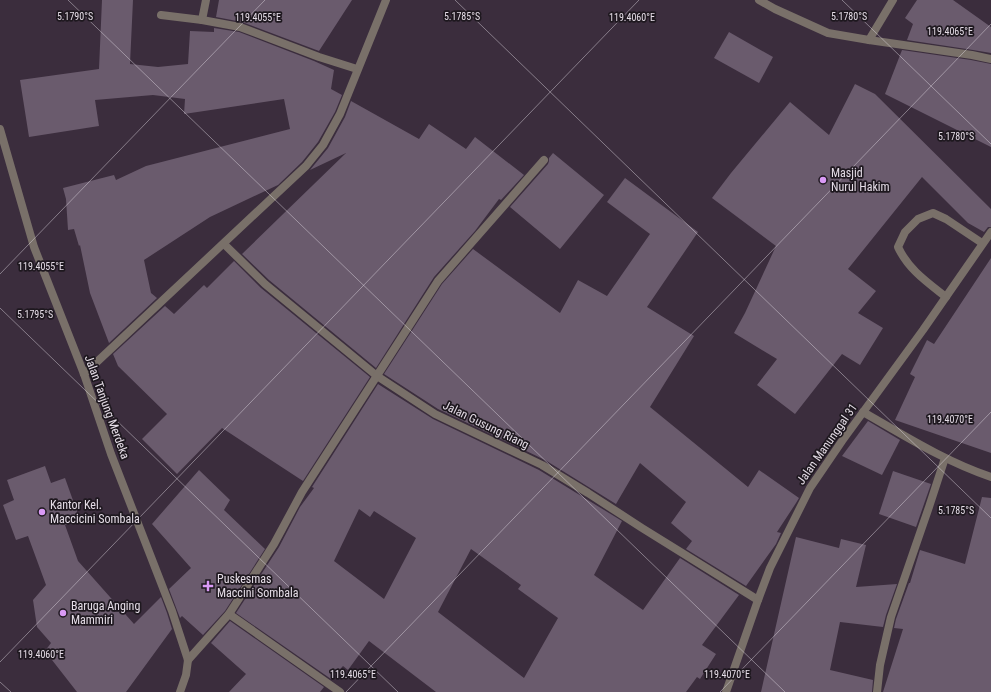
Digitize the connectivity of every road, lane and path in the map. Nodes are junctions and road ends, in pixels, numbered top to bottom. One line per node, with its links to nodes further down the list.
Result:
1 (206, 0): 6 (street)
2 (386, 0): 9 (street)
3 (759, 0): 7 (street)
4 (893, 0): 7 (street)
5 (161, 15): 6 (street)
6 (202, 20): 9 (street)
7 (869, 40): 8 (street)
8 (991, 59)
9 (357, 68): 14 (street)
10 (0, 129): 16 (street, Jalan Tanjung Merdeka)
11 (544, 160): 17 (street)
12 (991, 232): 13 (street, Jalan Manunggal 31)
13 (982, 243): 15 (street, Jalan Manunggal 31); 15 (street)
14 (224, 244): 16 (street); 17 (street, Jalan Gusung Riang)
15 (946, 297): 18 (street, Jalan Manunggal 31)
16 (84, 374): 23 (street, Jalan Tanjung Merdeka)
17 (377, 376): 21 (street, Jalan Gusung Riang); 22 (street)
18 (863, 412): 19 (street); 21 (street, Jalan Manunggal 31)
19 (945, 458): 20 (street); 27 (street)
20 (991, 477)
21 (758, 600): 26 (street, Jalan Manunggal 31)
22 (229, 614): 23 (street); 25 (street)
23 (188, 660): 24 (street, Jalan Tanjung Merdeka)
24 (180, 692)
25 (340, 692)
26 (726, 692)
27 (877, 692)

